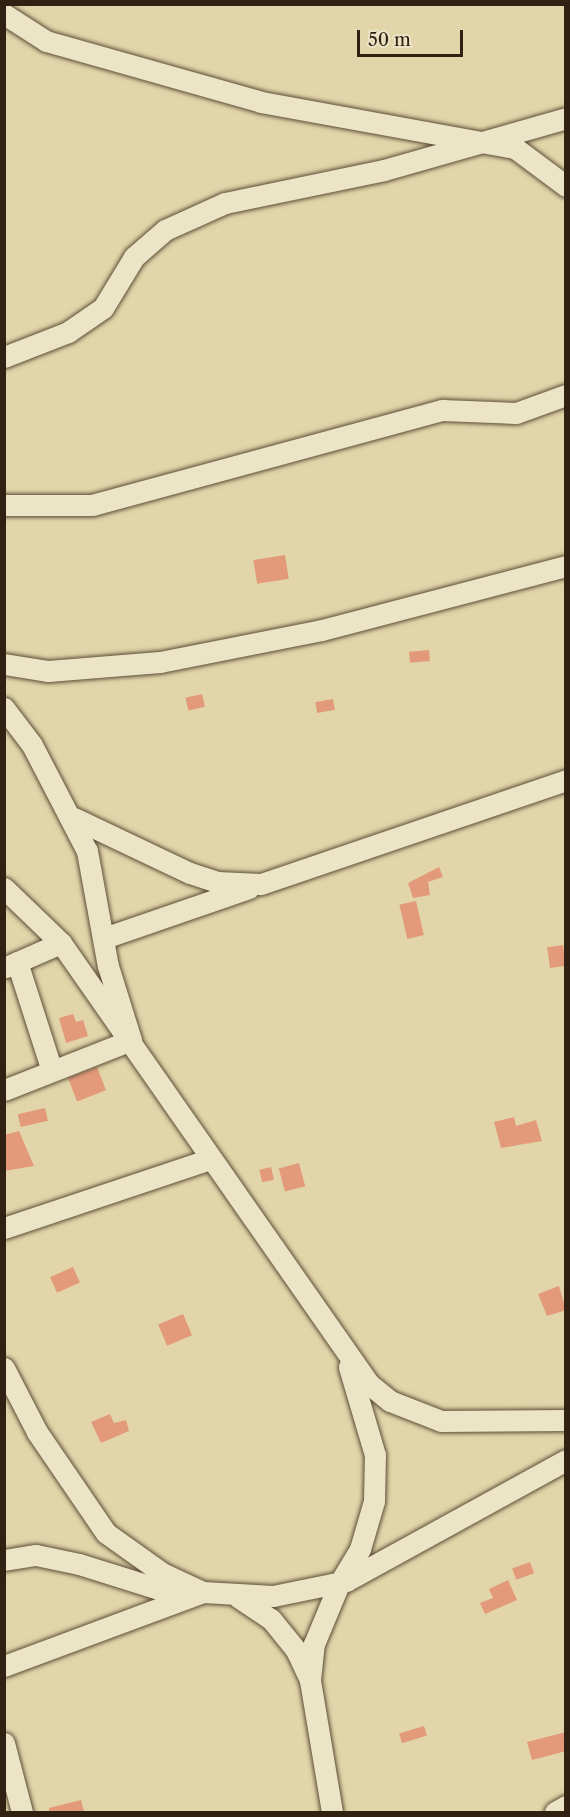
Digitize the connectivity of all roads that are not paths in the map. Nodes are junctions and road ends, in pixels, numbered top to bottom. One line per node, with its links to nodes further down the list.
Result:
1 (4, 14): 3 (street)
2 (566, 118): 3 (street)
3 (478, 142): 4 (street); 5 (street)
4 (566, 186)
5 (4, 357)
6 (566, 396): 7 (street)
7 (4, 505)
8 (566, 566): 9 (street)
9 (4, 664)
10 (4, 708): 12 (street)
11 (566, 780): 13 (street)
12 (74, 818): 13 (street); 15 (street)
13 (261, 884): 15 (street)
14 (4, 888): 16 (street)
15 (104, 938): 18 (street)
16 (61, 943): 17 (street); 18 (street)
17 (11, 965): 19 (street)
18 (131, 1040): 19 (street); 21 (street)
19 (52, 1071): 20 (street)
20 (4, 1090)
21 (207, 1160): 22 (street); 23 (street)
22 (4, 1228)
23 (345, 1355): 25 (street); 28 (street)
24 (4, 1368): 29 (street)
25 (566, 1420)
26 (566, 1460): 28 (street)
27 (4, 1560): 29 (street)
28 (339, 1584): 30 (street); 32 (street)
29 (194, 1595): 30 (street); 31 (street)
30 (235, 1596): 32 (street)
31 (4, 1666)
32 (310, 1680): 37 (street)
33 (4, 1743): 34 (street)
34 (11, 1798): 36 (street)
35 (566, 1806): 38 (street)
36 (22, 1812)
37 (332, 1812)
38 (555, 1812)

